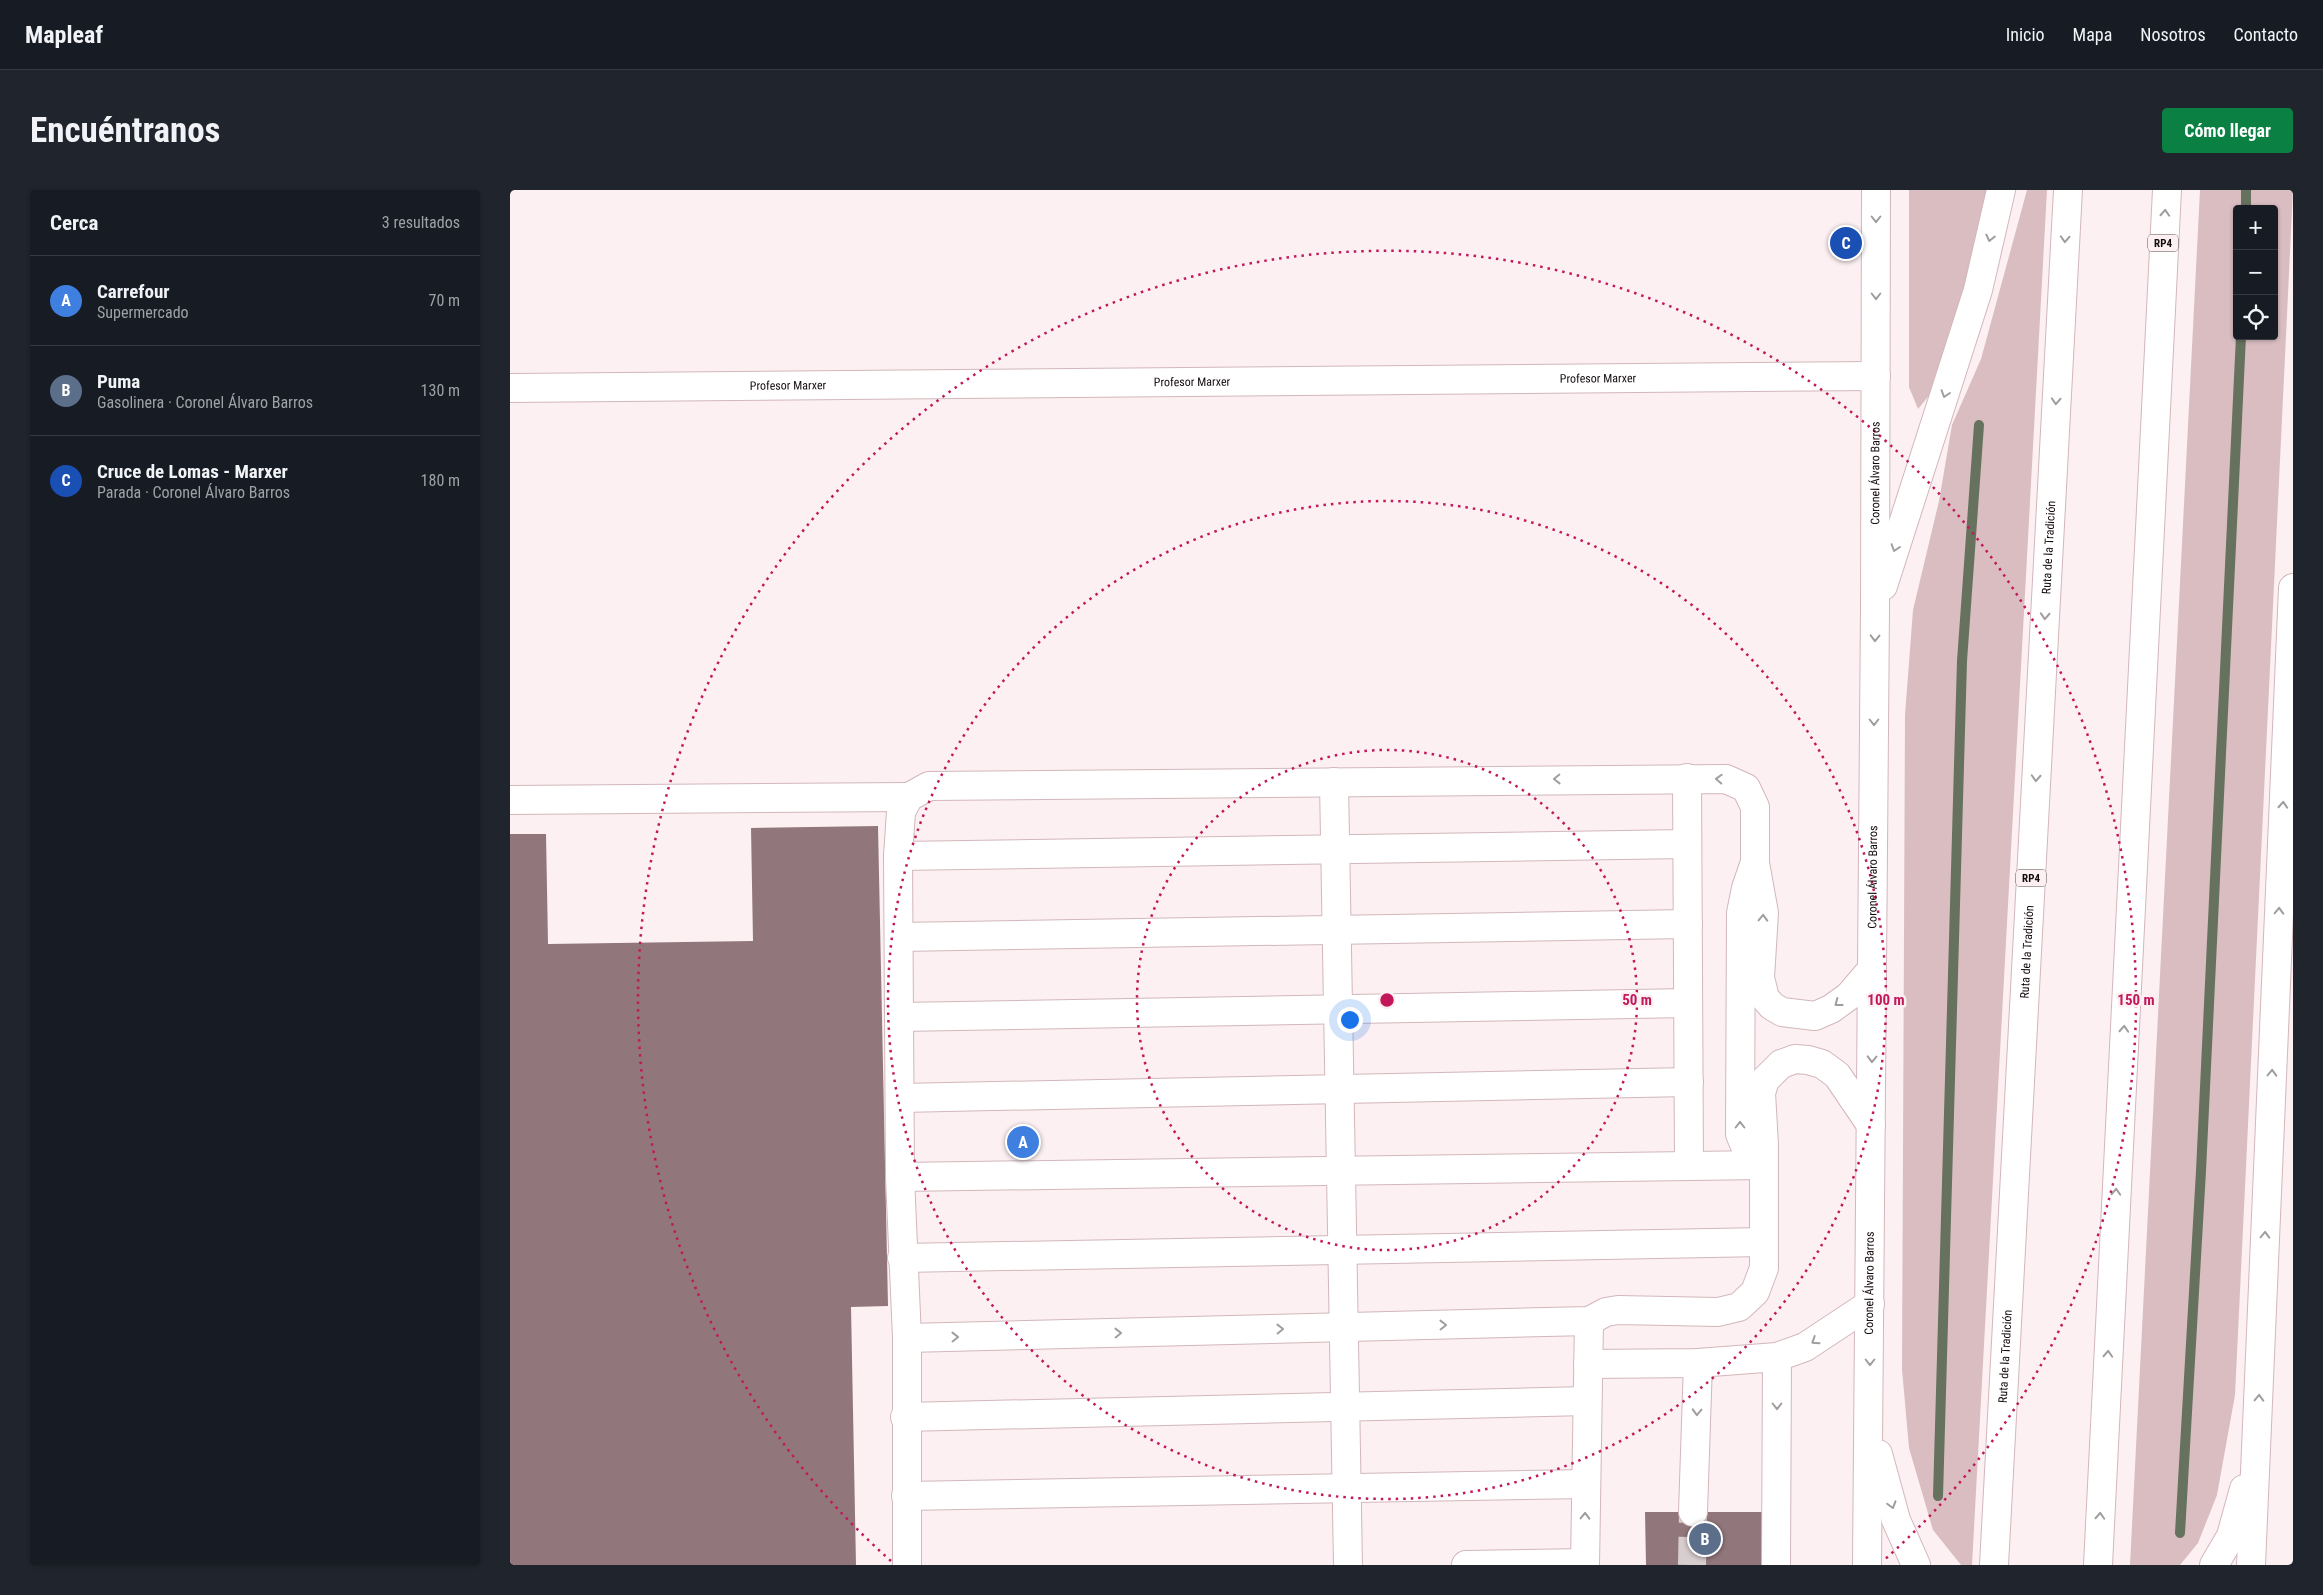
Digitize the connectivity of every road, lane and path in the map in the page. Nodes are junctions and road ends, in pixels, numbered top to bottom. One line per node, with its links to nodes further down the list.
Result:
1 (1876, 190): 5 (main road, Coronel Álvaro Barros, one-way to 5)
2 (2001, 190): 8 (main road, one-way to 8)
3 (2068, 190): 58 (main road, Ruta de la Tradición / RP4, one-way to 58)
4 (2167, 190): 59 (main road, RP4, one-way to 4)
5 (1876, 376): 6 (main road, Profesor Marxer); 8 (main road, Coronel Álvaro Barros)
6 (510, 388)
7 (2293, 588): 46 (main road, one-way to 7)
8 (1876, 610): 20 (main road, Coronel Álvaro Barros, one-way to 20)
9 (1687, 778): 10 (main road, one-way to 10); 13 (main road); 16 (main road, one-way to 9)
10 (1334, 782): 11 (main road); 14 (main road)
11 (909, 797): 12 (main road); 15 (main road)
12 (510, 800)
13 (1687, 844): 14 (main road); 17 (main road)
14 (1335, 849): 15 (main road); 18 (main road)
15 (898, 856): 19 (main road)
16 (1755, 863): 20 (main road, one-way to 16); 28 (main road, one-way to 16)
17 (1688, 924): 18 (main road); 21 (main road)
18 (1337, 930): 19 (main road); 22 (main road)
19 (899, 937): 23 (main road)
20 (1872, 969): 27 (main road, Coronel Álvaro Barros, one-way to 27)
21 (1688, 1003): 22 (main road); 24 (main road)
22 (1338, 1009): 23 (main road); 25 (main road)
23 (899, 1017): 26 (main road)
24 (1689, 1082): 25 (main road); 29 (main road)
25 (1339, 1089): 26 (main road); 30 (main road)
26 (900, 1098): 31 (main road)
27 (1871, 1125): 28 (main road); 35 (main road, Coronel Álvaro Barros)
28 (1764, 1165): 29 (main road); 32 (main road)
29 (1689, 1166): 30 (main road)
30 (1341, 1171): 31 (main road); 33 (main road)
31 (900, 1177): 34 (main road)
32 (1764, 1242): 33 (main road); 36 (main road)
33 (1342, 1250): 34 (main road); 37 (main road)
34 (902, 1258): 38 (main road)
35 (1870, 1304): 39 (main road, one-way to 39); 45 (main road, Coronel Álvaro Barros, one-way to 45)
36 (1589, 1321): 37 (main road, one-way to 36); 41 (main road)
37 (1344, 1327): 38 (main road, one-way to 37); 43 (main road)
38 (906, 1338): 44 (main road)
39 (1777, 1357): 40 (main road); 55 (main road, one-way to 55)
40 (1698, 1363): 41 (main road); 50 (main road, one-way to 50)
41 (1588, 1364): 42 (main road)
42 (1588, 1401): 43 (main road); 47 (main road)
43 (1345, 1407): 44 (main road); 48 (main road)
44 (905, 1417): 49 (main road)
45 (1869, 1424): 56 (main road, Coronel Álvaro Barros); 57 (main road, one-way to 57)
46 (2256, 1446): 60 (main road); 61 (main road)
47 (1586, 1484): 48 (main road); 51 (main road, one-way to 47)
48 (1347, 1488): 49 (main road); 53 (main road)
49 (906, 1496): 52 (main road)
50 (1694, 1512)
51 (1585, 1564): 54 (main road)
52 (907, 1565)
53 (1348, 1565)
54 (1466, 1565)
55 (1776, 1565)
56 (1867, 1565)
57 (1916, 1565)
58 (1994, 1565)
59 (2098, 1565)
60 (2214, 1565)
61 (2251, 1565)

